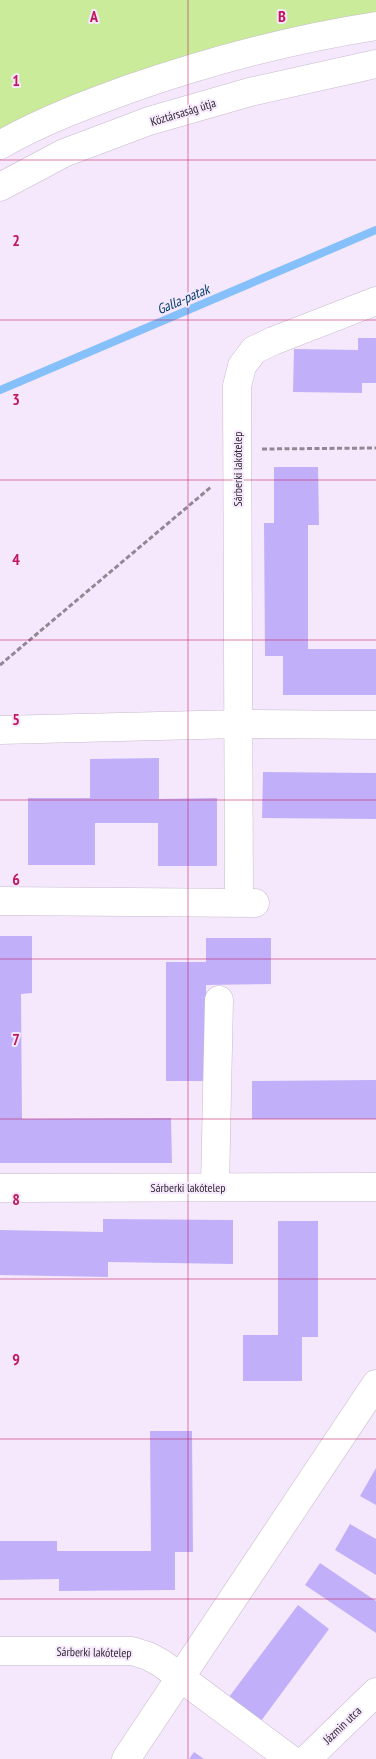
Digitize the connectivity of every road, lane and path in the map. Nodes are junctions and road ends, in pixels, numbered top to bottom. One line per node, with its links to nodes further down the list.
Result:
1 (376, 26): 3 (street)
2 (376, 64): 4 (street, Köztársaság útja)
3 (0, 145)
4 (0, 187)
5 (376, 301): 7 (street, Sárberki lakótelep)
6 (376, 448): 7 (path)
7 (237, 458): 8 (path); 9 (street, Sárberki lakótelep)
8 (0, 665)
9 (239, 724): 10 (street); 11 (street); 12 (street, Sárberki lakótelep)
10 (376, 725)
11 (0, 730)
12 (0, 901)
13 (219, 1000): 14 (street)
14 (215, 1187): 15 (street, Sárberki lakótelep); 16 (street, Sárberki lakótelep)
15 (376, 1187)
16 (0, 1188)
17 (376, 1384): 19 (street)
18 (0, 1651): 19 (street, Sárberki lakótelep)
19 (180, 1679): 21 (street); 22 (street, Sárberki lakótelep)
20 (376, 1692): 23 (street, Jázmin utca)
21 (126, 1759)
22 (290, 1759)
23 (307, 1759)

